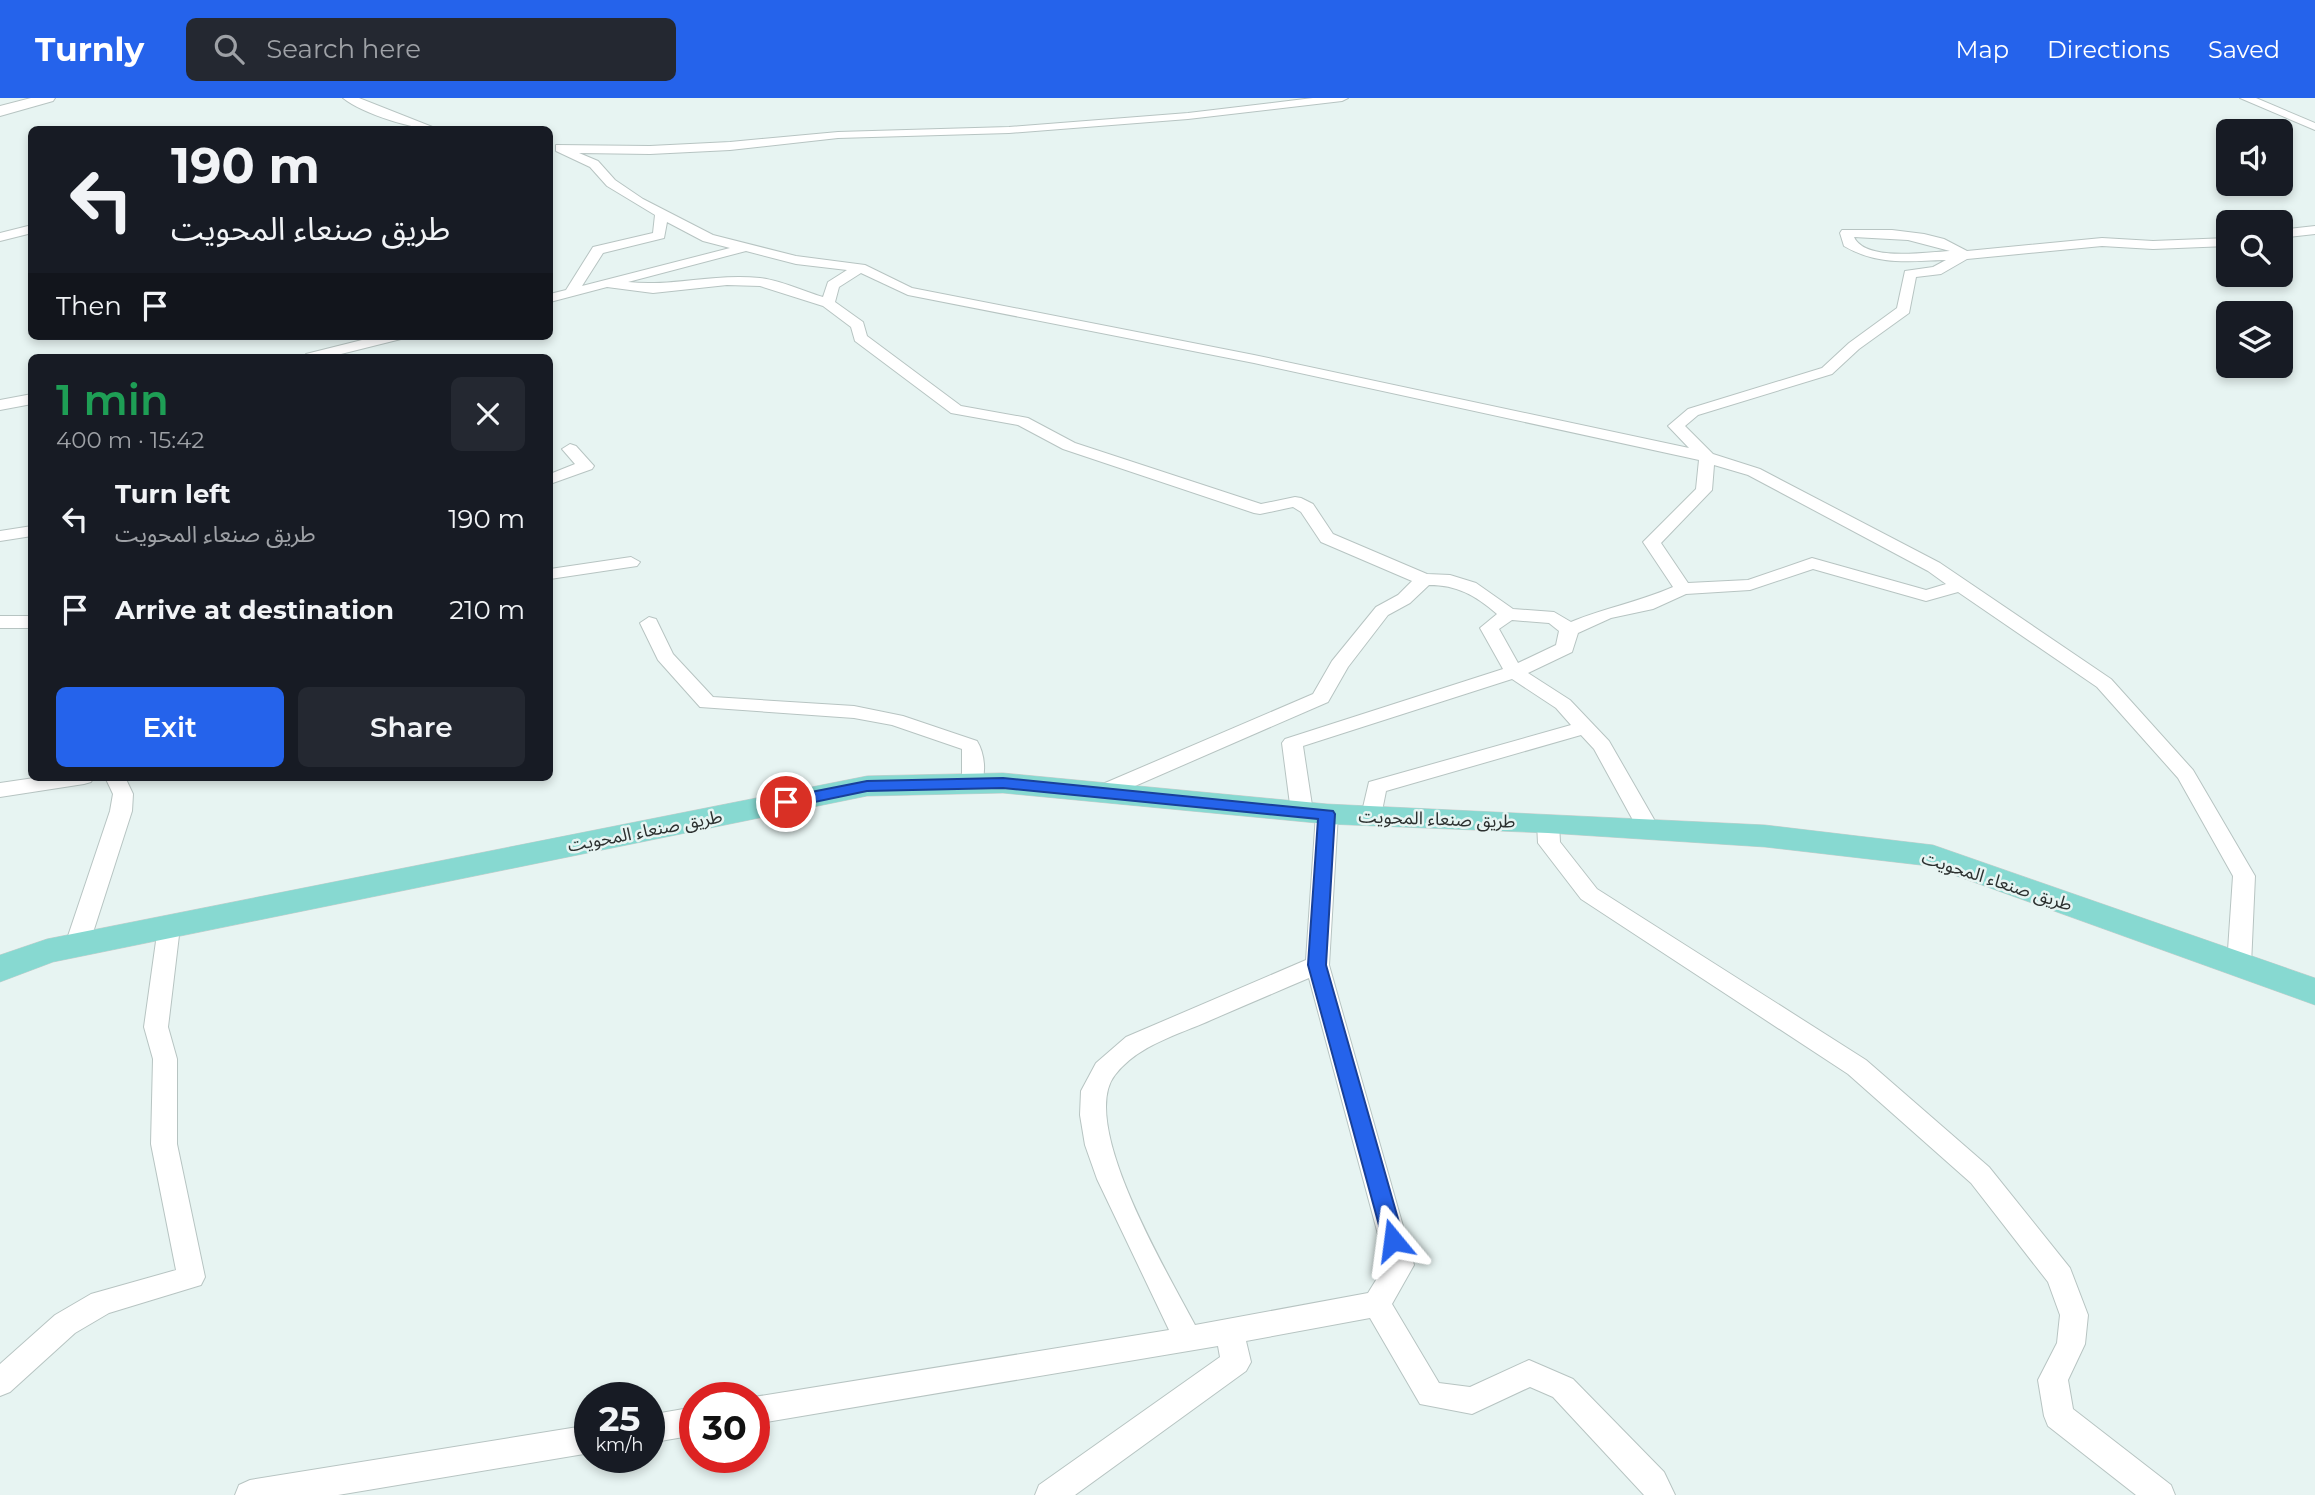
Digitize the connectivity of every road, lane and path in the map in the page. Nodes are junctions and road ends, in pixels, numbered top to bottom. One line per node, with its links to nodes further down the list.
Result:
1 (24, 98): 6 (main road)
2 (48, 98): 7 (main road)
3 (349, 98): 8 (street)
4 (1342, 98): 10 (street)
5 (2246, 98): 9 (street)
6 (0, 105)
7 (0, 111)
8 (421, 125)
9 (2315, 127)
10 (555, 147): 11 (street)
11 (661, 215): 17 (street); 21 (street)
12 (28, 230): 15 (street)
13 (2315, 230): 14 (street)
14 (2293, 233)
15 (0, 237)
16 (2216, 242): 18 (street)
17 (747, 247): 19 (street); 20 (street)
18 (1964, 255): 18 (street); 29 (street)
19 (860, 268): 23 (street); 29 (street)
20 (610, 284): 21 (street); 23 (street)
21 (571, 292): 22 (street)
22 (553, 297)
23 (828, 303): 35 (street)
24 (380, 340): 25 (street)
25 (323, 354)
26 (28, 400): 27 (street)
27 (0, 405)
28 (570, 449): 30 (street)
29 (1707, 457): 36 (street); 37 (street)
30 (553, 478)
31 (28, 532): 32 (street)
32 (0, 536)
33 (631, 562): 34 (street)
34 (553, 574)
35 (1424, 579): 38 (street); 49 (street)
36 (1961, 585): 37 (street); 58 (street)
37 (1683, 589): 42 (street)
38 (1508, 614): 42 (street); 43 (street)
39 (0, 622): 40 (street)
40 (28, 622)
41 (649, 623): 47 (street)
42 (1569, 630): 43 (street)
43 (1514, 672): 44 (street); 50 (street)
44 (1585, 727): 51 (street); 53 (street)
45 (58, 781): 48 (street)
46 (117, 781): 55 (street)
47 (972, 784): 49 (main road, طريق صنعاء المحويت); 54 (main road, طريق صنعاء المحويت)
48 (0, 790)
49 (1105, 791): 50 (main road, طريق صنعاء المحويت)
50 (1315, 813): 51 (main road, طريق صنعاء المحويت); 57 (street)
51 (1372, 816): 52 (main road, طريق صنعاء المحويت)
52 (1548, 823): 53 (main road, طريق صنعاء المحويت); 70 (street)
53 (1648, 828): 58 (main road, طريق صنعاء المحويت)
54 (169, 927): 55 (main road, طريق صنعاء المحويت); 64 (street)
55 (62, 948): 56 (main road, طريق صنعاء المحويت); 59 (main road, طريق صنعاء المحويت)
56 (0, 950)
57 (1317, 965): 61 (street); 63 (street)
58 (2239, 965): 60 (main road, طريق صنعاء المحويت)
59 (0, 969)
60 (2315, 992)
61 (1377, 1304): 62 (street); 69 (street)
62 (1229, 1331): 63 (street); 68 (street)
63 (1188, 1339): 65 (street)
64 (0, 1382)
65 (770, 1408)
66 (574, 1441): 67 (street)
67 (250, 1495)
68 (1050, 1495)
69 (1660, 1495)
70 (2160, 1495)

